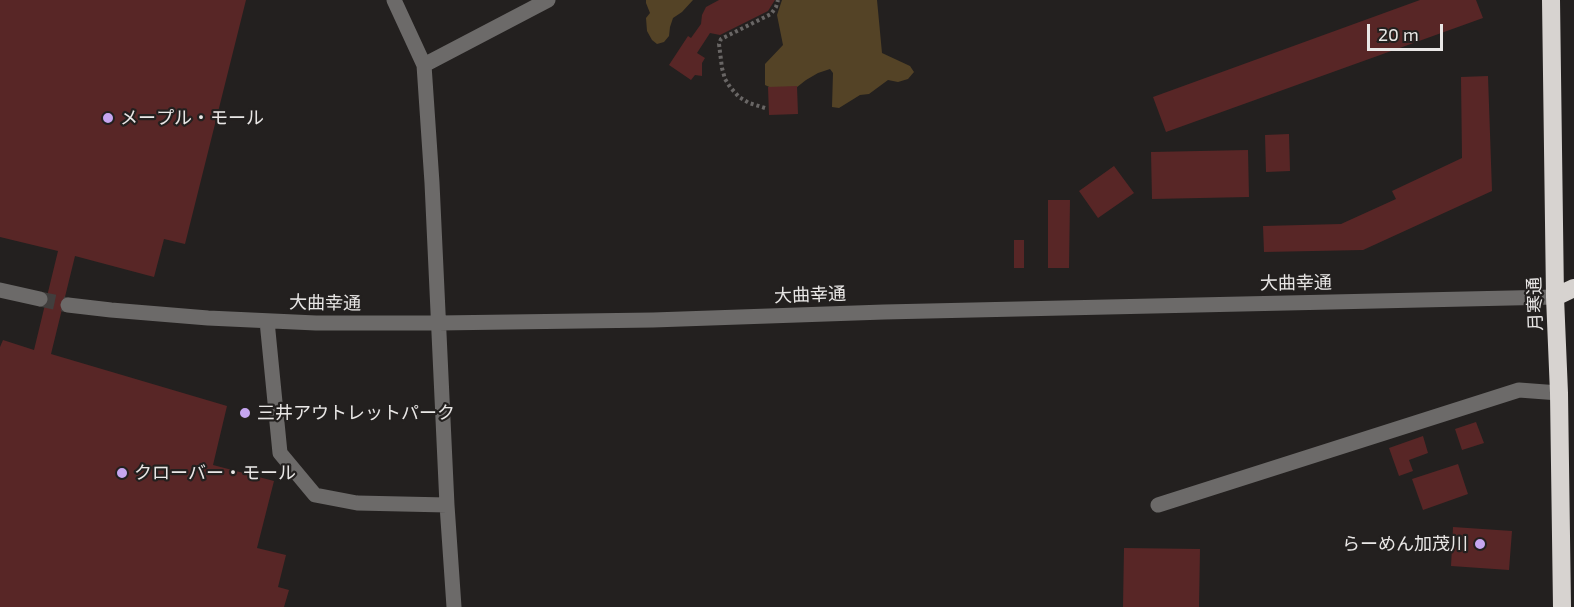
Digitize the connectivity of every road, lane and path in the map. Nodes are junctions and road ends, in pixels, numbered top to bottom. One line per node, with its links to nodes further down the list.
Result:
1 (394, 0): 5 (street)
2 (548, 0): 5 (street)
3 (778, 0): 6 (path)
4 (1551, 0): 9 (highway, 月寒通)
5 (424, 64): 14 (street)
6 (765, 108)
7 (1574, 288): 9 (highway)
8 (0, 290): 10 (street)
9 (1555, 297): 12 (highway); 14 (street, 大曲幸通); 15 (highway, 月寒通)
10 (40, 299)
11 (68, 305): 13 (street, 大曲幸通)
12 (1574, 306)
13 (267, 321): 14 (street, 大曲幸通); 16 (street)
14 (438, 322): 16 (street)
15 (1559, 393): 17 (street); 19 (highway, 月寒通)
16 (447, 505): 18 (street)
17 (1158, 505)
18 (454, 607)
19 (1562, 607)

